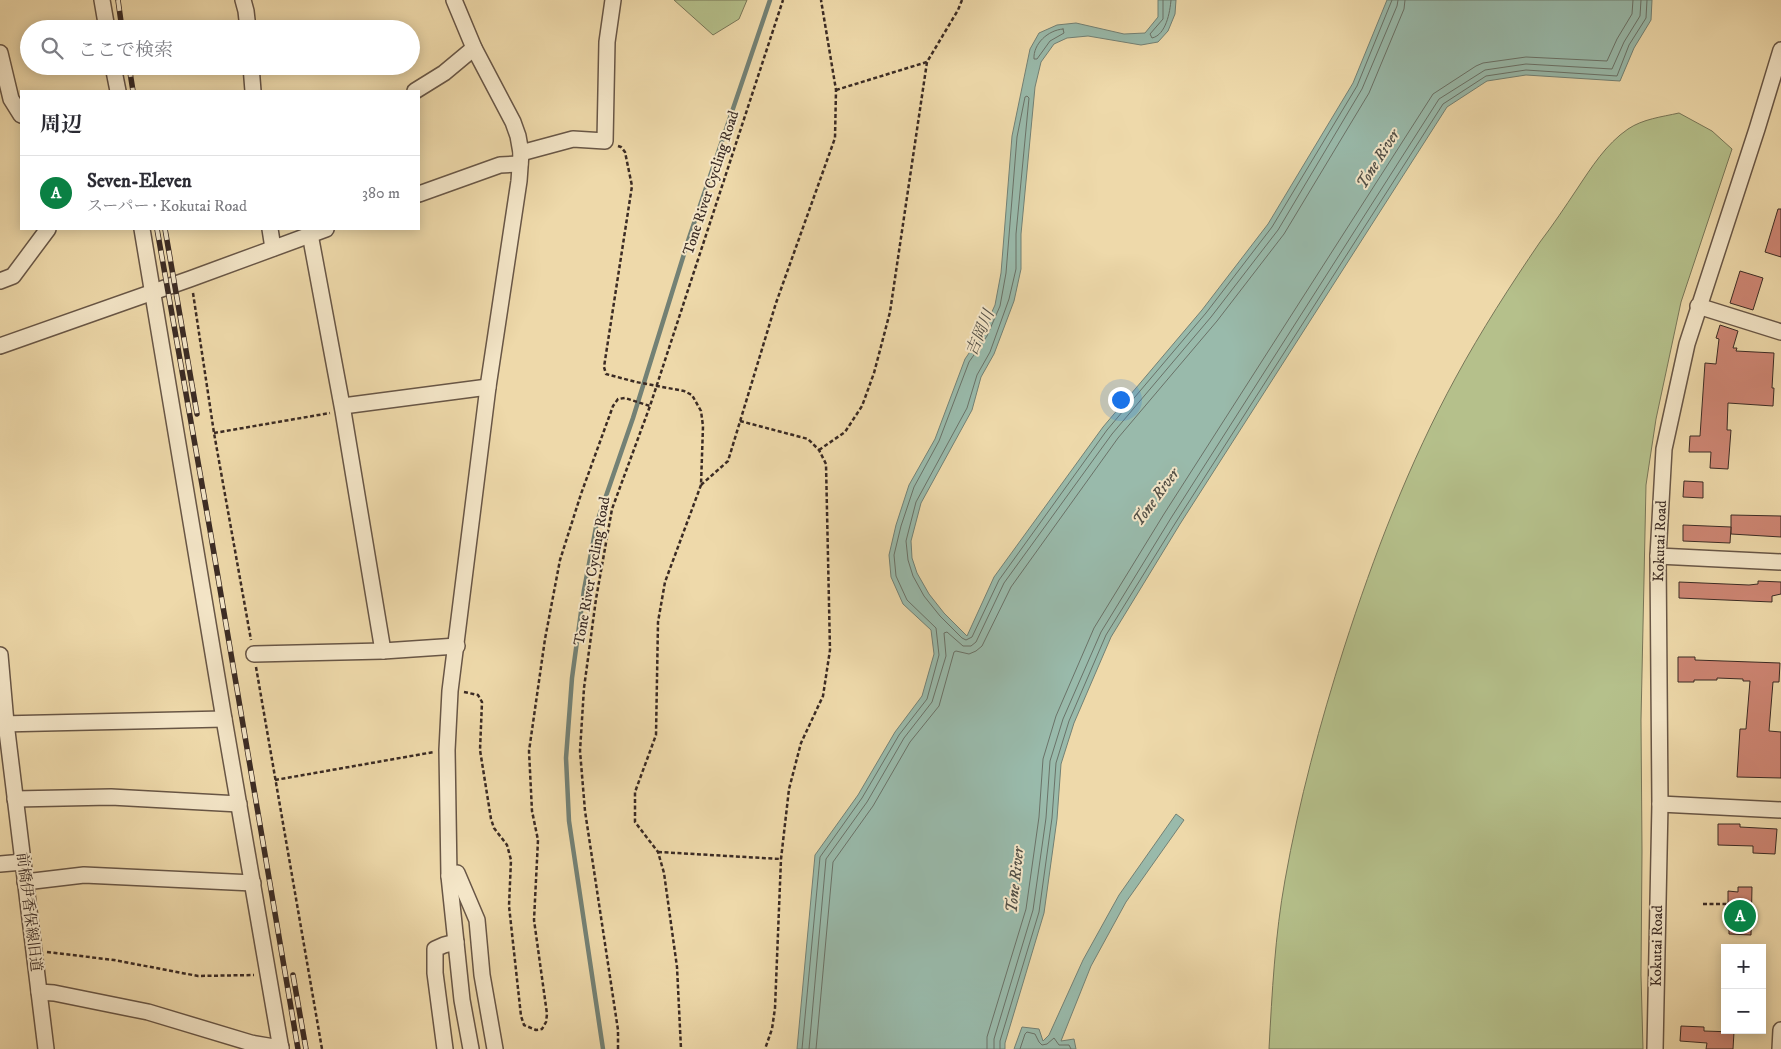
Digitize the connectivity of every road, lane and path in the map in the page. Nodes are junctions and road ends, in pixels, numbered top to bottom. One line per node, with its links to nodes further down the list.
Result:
1 (102, 0): 8 (street)
2 (243, 0): 9 (street)
3 (454, 0): 10 (street)
4 (612, 0): 21 (street)
5 (783, 0): 35 (path, Tone River Cycling Road)
6 (821, 0): 19 (path)
7 (962, 0): 13 (path)
8 (105, 20)
9 (247, 20)
10 (474, 48): 18 (street); 22 (street)
11 (1781, 50): 32 (street, Kokutai Road)
12 (0, 53): 20 (street)
13 (927, 62): 19 (path); 41 (path)
14 (115, 75): 16 (street)
15 (252, 75): 17 (street)
16 (118, 90)
17 (253, 90)
18 (417, 90)
19 (836, 90): 39 (path)
20 (20, 113)
21 (605, 141): 22 (street); 35 (path)
22 (521, 158): 23 (street); 36 (street)
23 (420, 194)
24 (47, 230): 30 (street)
25 (142, 230): 31 (street)
26 (270, 230): 29 (street)
27 (323, 230): 28 (street)
28 (310, 234): 29 (street); 38 (street)
29 (272, 248): 31 (street)
30 (0, 282)
31 (153, 291): 34 (street); 50 (street)
32 (1698, 306): 33 (street); 43 (street, Kokutai Road)
33 (1781, 332)
34 (0, 346)
35 (657, 386): 37 (path, Tone River Cycling Road); 42 (path)
36 (488, 387): 38 (street); 45 (street)
37 (650, 406): 49 (path); 77 (path, Tone River Cycling Road)
38 (343, 409): 40 (path); 46 (street)
39 (740, 422): 41 (path); 42 (path)
40 (214, 433)
41 (819, 450): 59 (path)
42 (701, 485): 58 (path)
43 (1658, 556): 44 (street); 56 (street, Kokutai Road)
44 (1781, 562)
45 (457, 646): 46 (street); 52 (street)
46 (383, 651): 47 (street)
47 (254, 654)
48 (0, 655): 51 (street, 前橋伊香保線旧道)
49 (467, 692)
50 (224, 719): 51 (street); 55 (street)
51 (3, 724): 54 (street, 前橋伊香保線旧道)
52 (447, 750): 53 (path); 62 (street)
53 (275, 780)
54 (15, 799): 55 (street); 60 (street, 前橋伊香保線旧道)
55 (239, 804): 64 (street)
56 (1660, 804): 57 (street); 80 (street, Kokutai Road)
57 (1781, 810)
58 (658, 852): 59 (path); 78 (path)
59 (781, 859): 79 (path)
60 (23, 862): 61 (street); 63 (street, 前橋伊香保線旧道)
61 (0, 864)
62 (449, 876): 67 (street); 76 (street)
63 (25, 882): 64 (street); 68 (street, 前橋伊香保線旧道)
64 (252, 884): 69 (street)
65 (1703, 904): 66 (path)
66 (1728, 904)
67 (456, 942): 74 (street); 75 (street)
68 (34, 952): 69 (path); 70 (street, 前橋伊香保線旧道)
69 (268, 973): 72 (street)
70 (39, 992): 72 (street); 73 (street, 前橋伊香保線旧道)
71 (1781, 1030): 81 (street)
72 (281, 1048)
73 (46, 1049)
74 (445, 1049)
75 (470, 1049)
76 (495, 1049)
77 (618, 1049)
78 (681, 1049)
79 (765, 1049)
80 (1655, 1049)
81 (1780, 1049)

